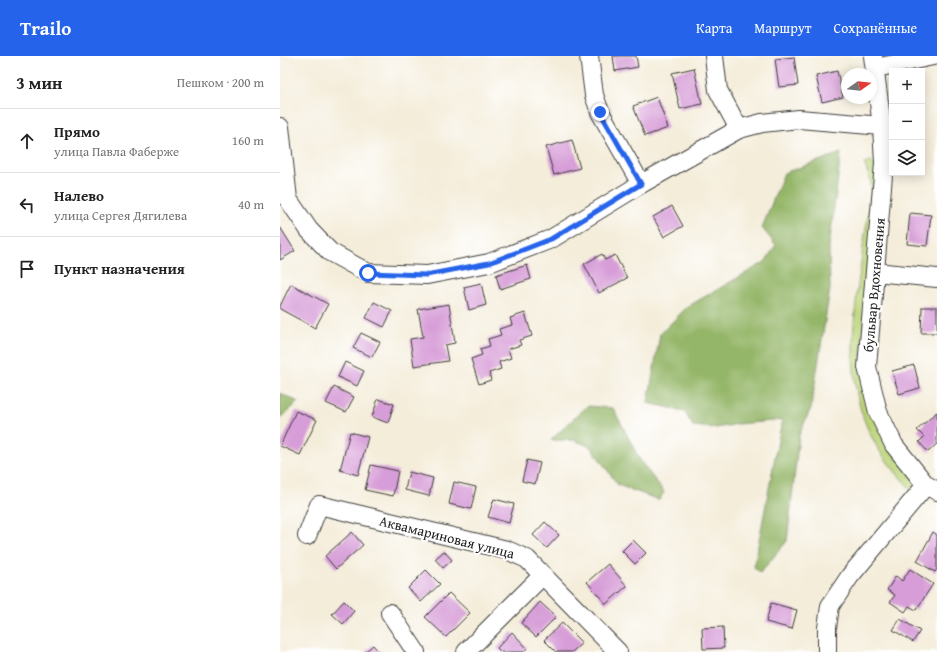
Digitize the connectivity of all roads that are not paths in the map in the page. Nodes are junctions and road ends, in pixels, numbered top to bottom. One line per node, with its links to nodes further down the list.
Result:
1 (589, 56): 8 (street)
2 (714, 56): 7 (street)
3 (934, 56): 4 (street)
4 (875, 62): 5 (street, бульвар Вдохновения)
5 (882, 126): 7 (street); 9 (street, бульвар Вдохновения)
6 (280, 127): 8 (street)
7 (739, 129): 8 (street)
8 (641, 184)
9 (875, 272): 10 (street); 11 (street, бульвар Вдохновения)
10 (937, 278)
11 (931, 488): 18 (street)
12 (307, 536): 13 (street, Аквамариновая улица)
13 (543, 575): 16 (street); 17 (street, Аквамариновая улица)
14 (390, 613): 15 (street)
15 (416, 652)
16 (466, 652)
17 (618, 652)
18 (827, 652)

